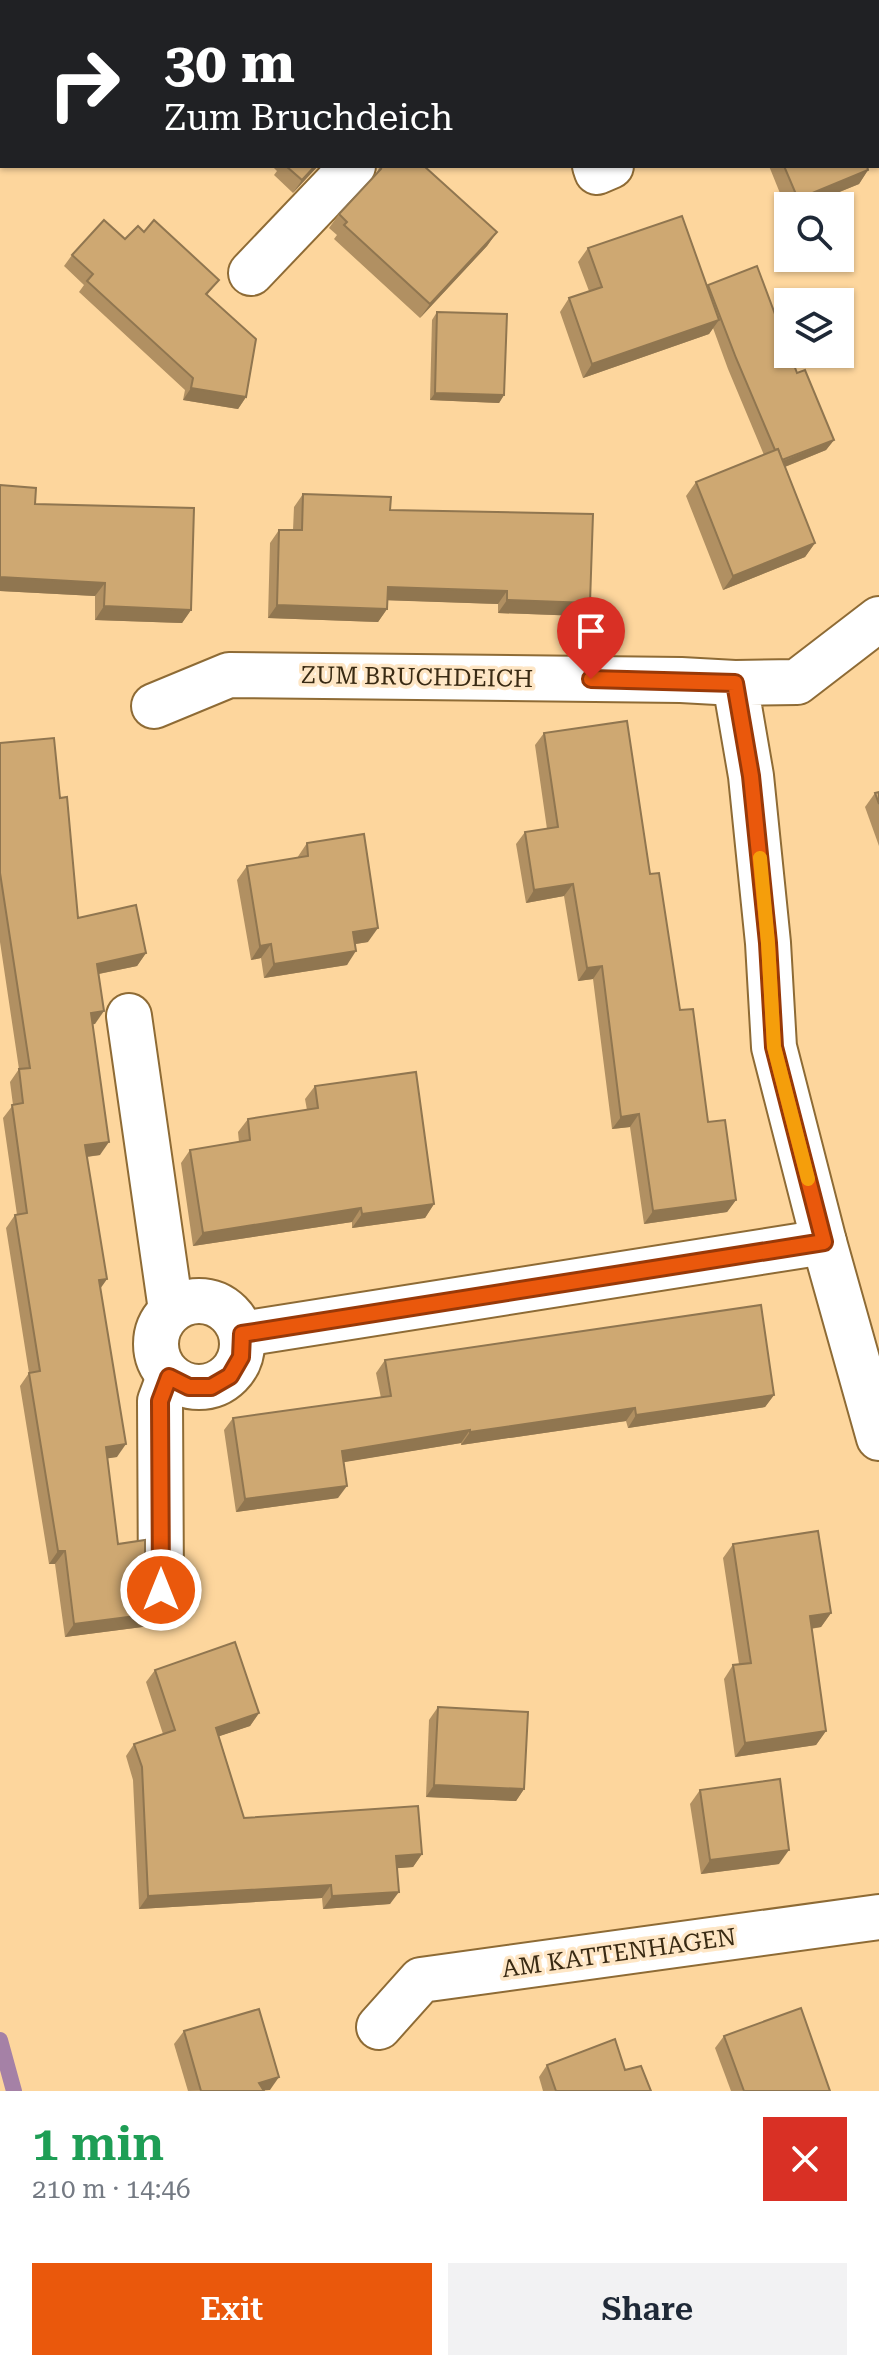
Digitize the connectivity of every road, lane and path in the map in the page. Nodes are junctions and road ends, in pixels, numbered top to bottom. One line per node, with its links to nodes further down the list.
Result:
1 (351, 168): 2 (street)
2 (251, 273)
3 (879, 619): 4 (street, ZUM BRUCHDEICH)
4 (735, 683): 5 (street, ZUM BRUCHDEICH); 7 (street)
5 (154, 706)
6 (129, 1016): 8 (street)
7 (824, 1242): 9 (street); 11 (street)
8 (171, 1310): 9 (street); 10 (street)
9 (242, 1334): 10 (street)
10 (169, 1377): 12 (street)
11 (879, 1438)
12 (161, 1590)
13 (879, 1917): 14 (street, AM KATTENHAGEN)
14 (379, 2027)

